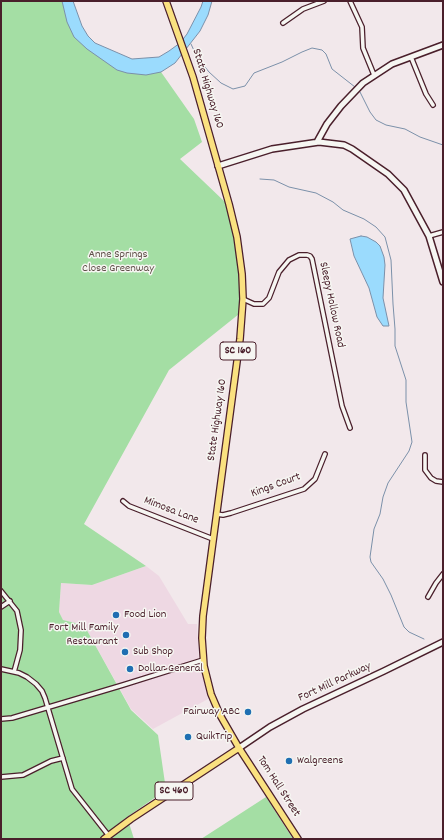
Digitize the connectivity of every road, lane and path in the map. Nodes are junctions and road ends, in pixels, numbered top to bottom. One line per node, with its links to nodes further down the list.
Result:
1 (166, 1): 10 (main road, State Highway 160 / SC 160)
2 (324, 1): 4 (street)
3 (350, 1): 7 (street)
4 (283, 23)
5 (443, 45): 6 (main road)
6 (411, 57): 7 (main road); 8 (street)
7 (374, 75): 9 (main road)
8 (433, 106)
9 (317, 142): 10 (main road); 12 (main road)
10 (218, 166): 14 (main road, State Highway 160 / SC 160)
11 (443, 232): 12 (street)
12 (429, 236): 13 (main road)
13 (443, 282)
14 (243, 299): 15 (street, Sleepy Hollow Road); 20 (main road, State Highway 160 / SC 160)
15 (350, 428)
16 (326, 454): 20 (street, Kings Court)
17 (425, 455): 18 (street)
18 (443, 482)
19 (123, 501): 21 (street, Mimosa Lane)
20 (216, 514): 21 (main road, State Highway 160 / SC 160)
21 (213, 539): 28 (main road, State Highway 160 / SC 160)
22 (443, 574): 24 (street)
23 (1, 590): 25 (street)
24 (428, 597)
25 (10, 601): 26 (street); 30 (street)
26 (1, 607)
27 (443, 642): 33 (main road, Fort Mill Parkway / SC 460)
28 (203, 660): 31 (street); 33 (main road, State Highway 160 / SC 160)
29 (1, 669): 30 (street)
30 (14, 672): 31 (street)
31 (48, 707): 32 (street); 34 (street)
32 (1, 719)
33 (240, 748): 36 (main road, SC 460); 37 (main road, Tom Hall Street / SC 160)
34 (63, 758): 35 (street); 36 (street)
35 (1, 777)
36 (107, 837)
37 (298, 839)

